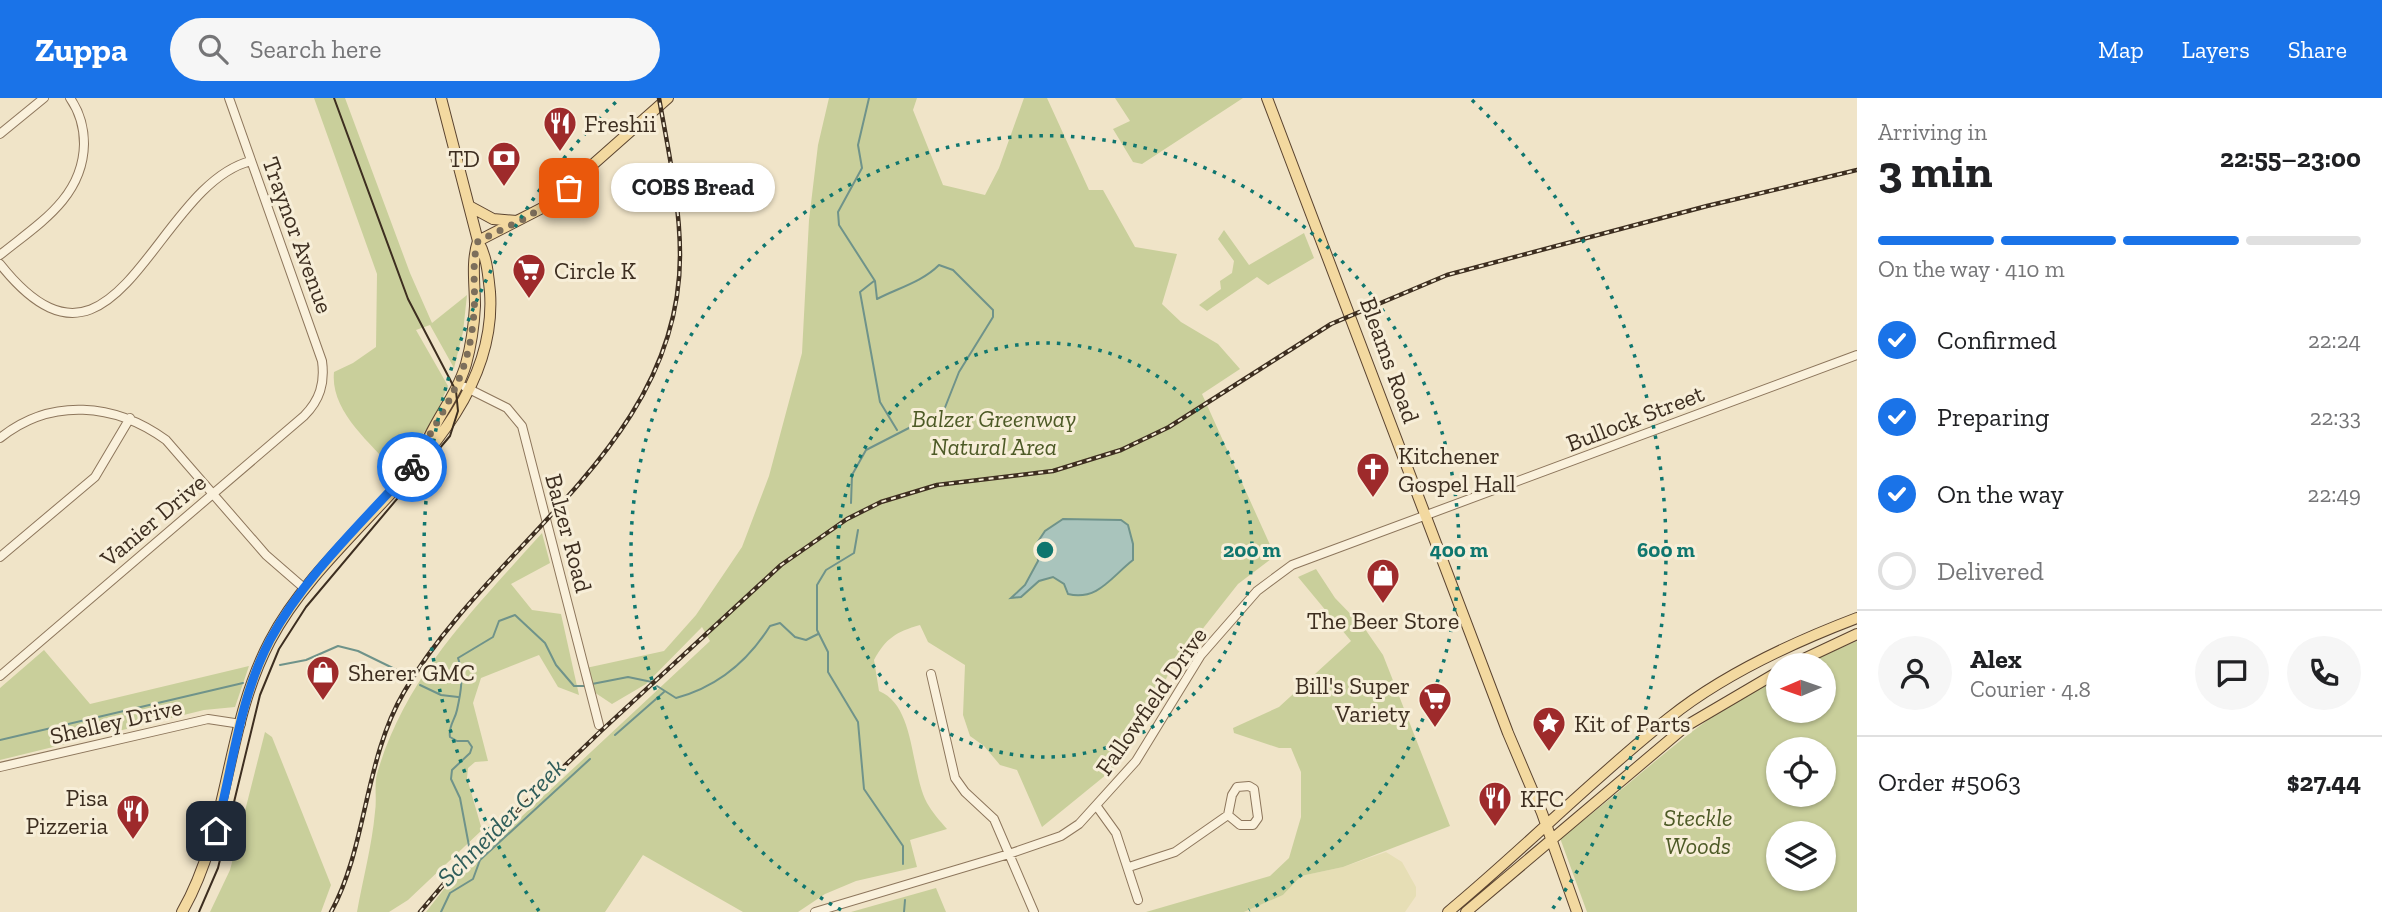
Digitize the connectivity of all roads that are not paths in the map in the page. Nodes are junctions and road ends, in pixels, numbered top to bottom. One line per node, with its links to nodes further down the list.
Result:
1 (44, 98): 7 (street)
2 (70, 98): 12 (street)
3 (229, 98): 8 (street, Traynor Avenue)
4 (441, 98): 9 (main road)
5 (668, 98): 10 (main road)
6 (1268, 98): 22 (main road, Bleams Road)
7 (0, 134)
8 (251, 161): 13 (street); 16 (street, Traynor Avenue)
9 (469, 206): 10 (main road); 11 (main road)
10 (520, 222): 11 (main road)
11 (478, 241): 15 (main road); 17 (main road)
12 (0, 256)
13 (0, 264)
14 (1857, 355): 22 (street, Bullock Street)
15 (458, 385): 17 (street, Balzer Road); 20 (main road)
16 (322, 386): 21 (street, Vanier Drive)
17 (471, 389): 20 (main road); 32 (street, Balzer Road)
18 (130, 418): 19 (street); 21 (street); 23 (street)
19 (0, 438)
20 (421, 457): 24 (main road)
21 (214, 494): 24 (street); 29 (street, Vanier Drive)
22 (1425, 514): 34 (street, Fallowfield Drive); 36 (main road, Bleams Road)
23 (0, 557)
24 (303, 588): 31 (main road)
25 (1857, 618): 36 (main road)
26 (1857, 634): 27 (main road)
27 (1817, 653)
28 (931, 674): 38 (street)
29 (0, 676)
30 (1766, 679): 37 (main road)
31 (241, 724): 33 (street, Shelley Drive); 41 (main road)
32 (599, 725)
33 (0, 767)
34 (1098, 808): 38 (street, Fallowfield Drive); 39 (street)
35 (1228, 815): 35 (street); 39 (street)
36 (1546, 826): 37 (main road, Bleams Road); 44 (main road)
37 (1551, 839): 45 (main road); 46 (main road, Bleams Road)
38 (1009, 854): 42 (street, Fallowfield Drive); 43 (street)
39 (1129, 867): 40 (street)
40 (1138, 900)
41 (182, 912)
42 (816, 912)
43 (1034, 912)
44 (1448, 912)
45 (1466, 912)
46 (1577, 912)

